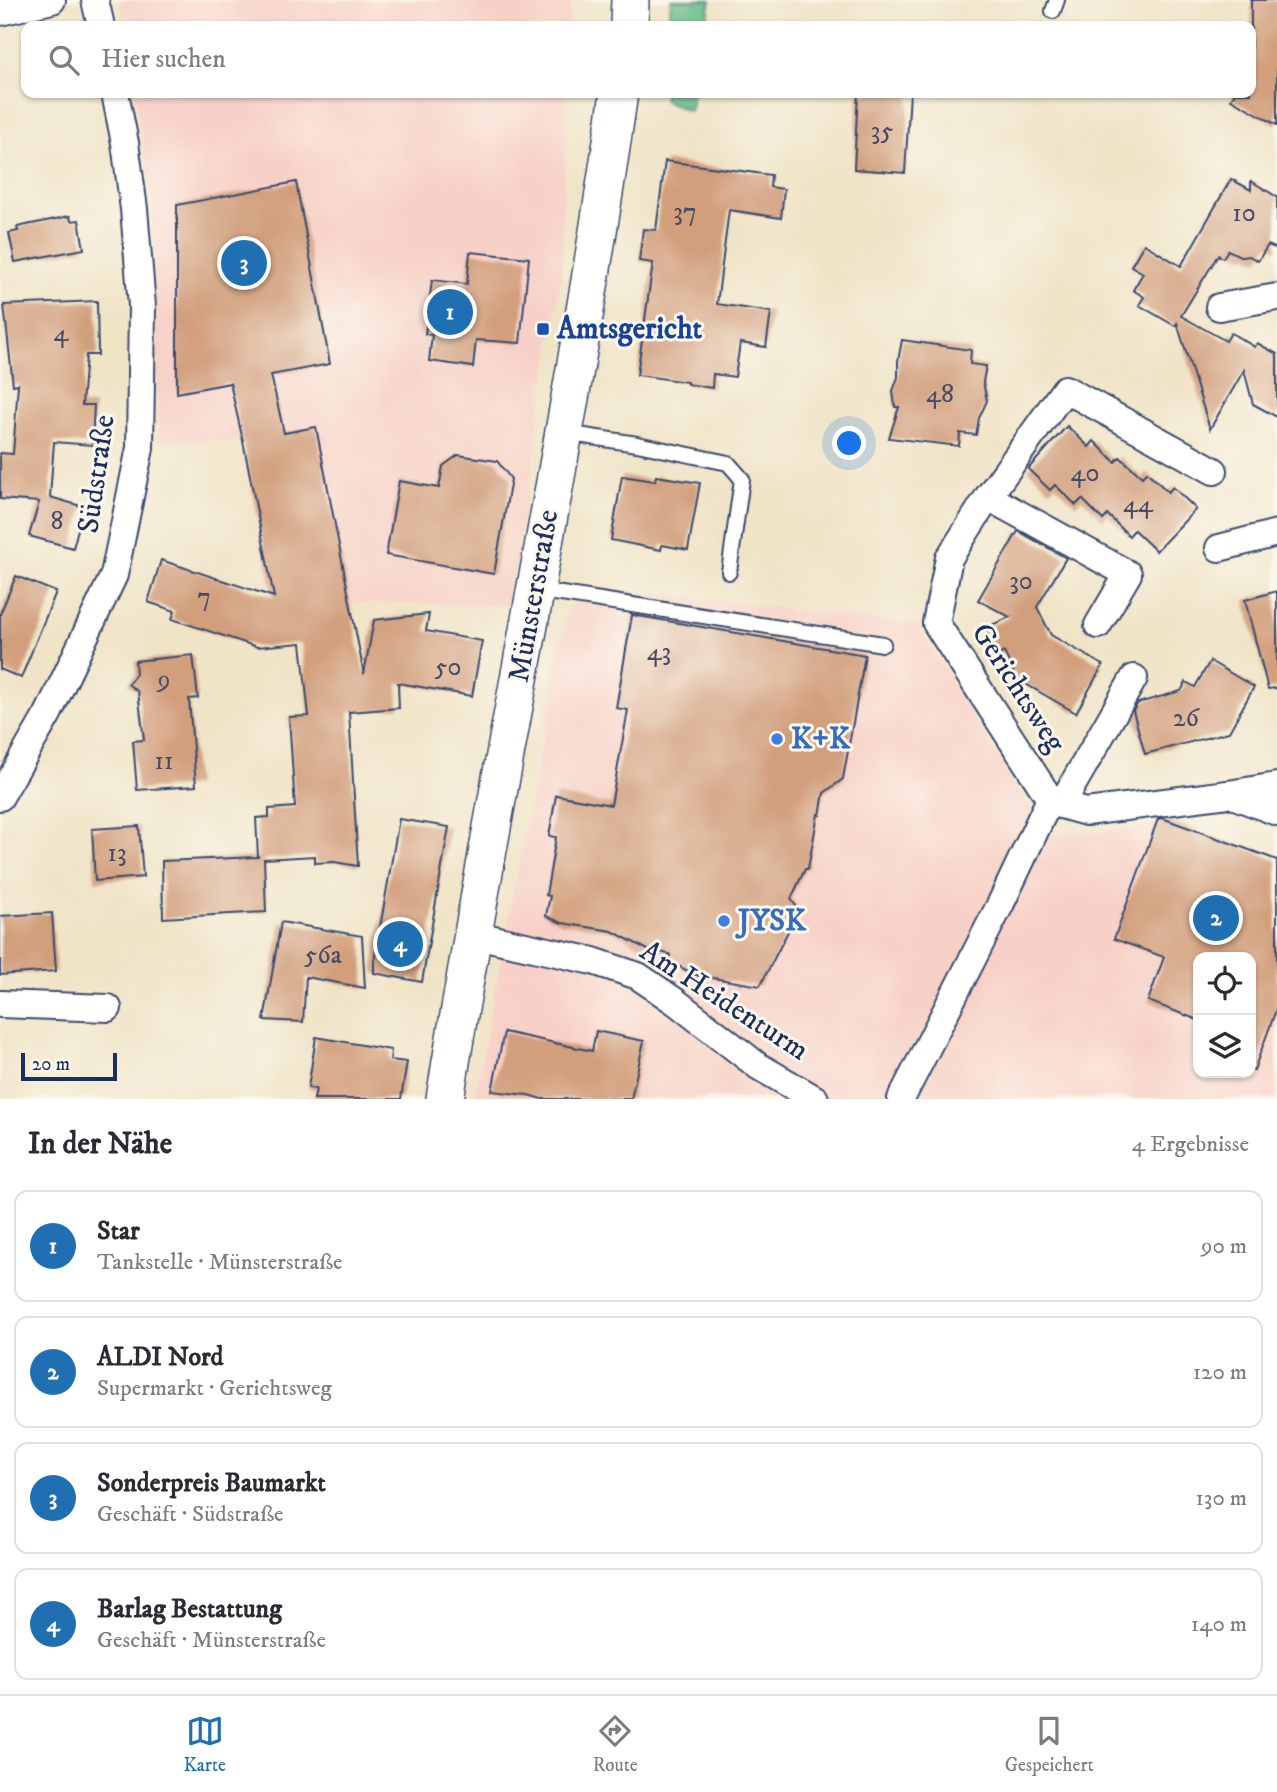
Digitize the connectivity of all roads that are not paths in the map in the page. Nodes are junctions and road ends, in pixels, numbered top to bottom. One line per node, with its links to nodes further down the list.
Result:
1 (52, 0): 4 (street)
2 (95, 0): 5 (street)
3 (630, 0): 6 (main road)
4 (0, 12)
5 (100, 21)
6 (629, 21)
7 (116, 98): 23 (street, Südstraße)
8 (618, 98): 11 (main road, Münsterstraße)
9 (1277, 297): 10 (street)
10 (1219, 307)
11 (564, 433): 16 (lane); 17 (main road, Münsterstraße)
12 (1214, 471): 13 (street, Gerichtsweg)
13 (988, 497): 18 (street); 24 (street, Gerichtsweg)
14 (1277, 533): 15 (street)
15 (1219, 548)
16 (729, 572)
17 (536, 590): 19 (lane); 26 (main road, Münsterstraße)
18 (1098, 625)
19 (883, 644)
20 (1135, 678): 24 (street, Gerichtsweg)
21 (1277, 786): 22 (street)
22 (1228, 794): 24 (street); 25 (street)
23 (0, 797)
24 (1055, 802): 31 (street, Gerichtsweg)
25 (1277, 812)
26 (471, 934): 29 (main road, Münsterstraße); 30 (street, Am Heidenturm)
27 (0, 1004): 28 (street)
28 (108, 1008)
29 (445, 1099)
30 (814, 1099)
31 (901, 1099)

